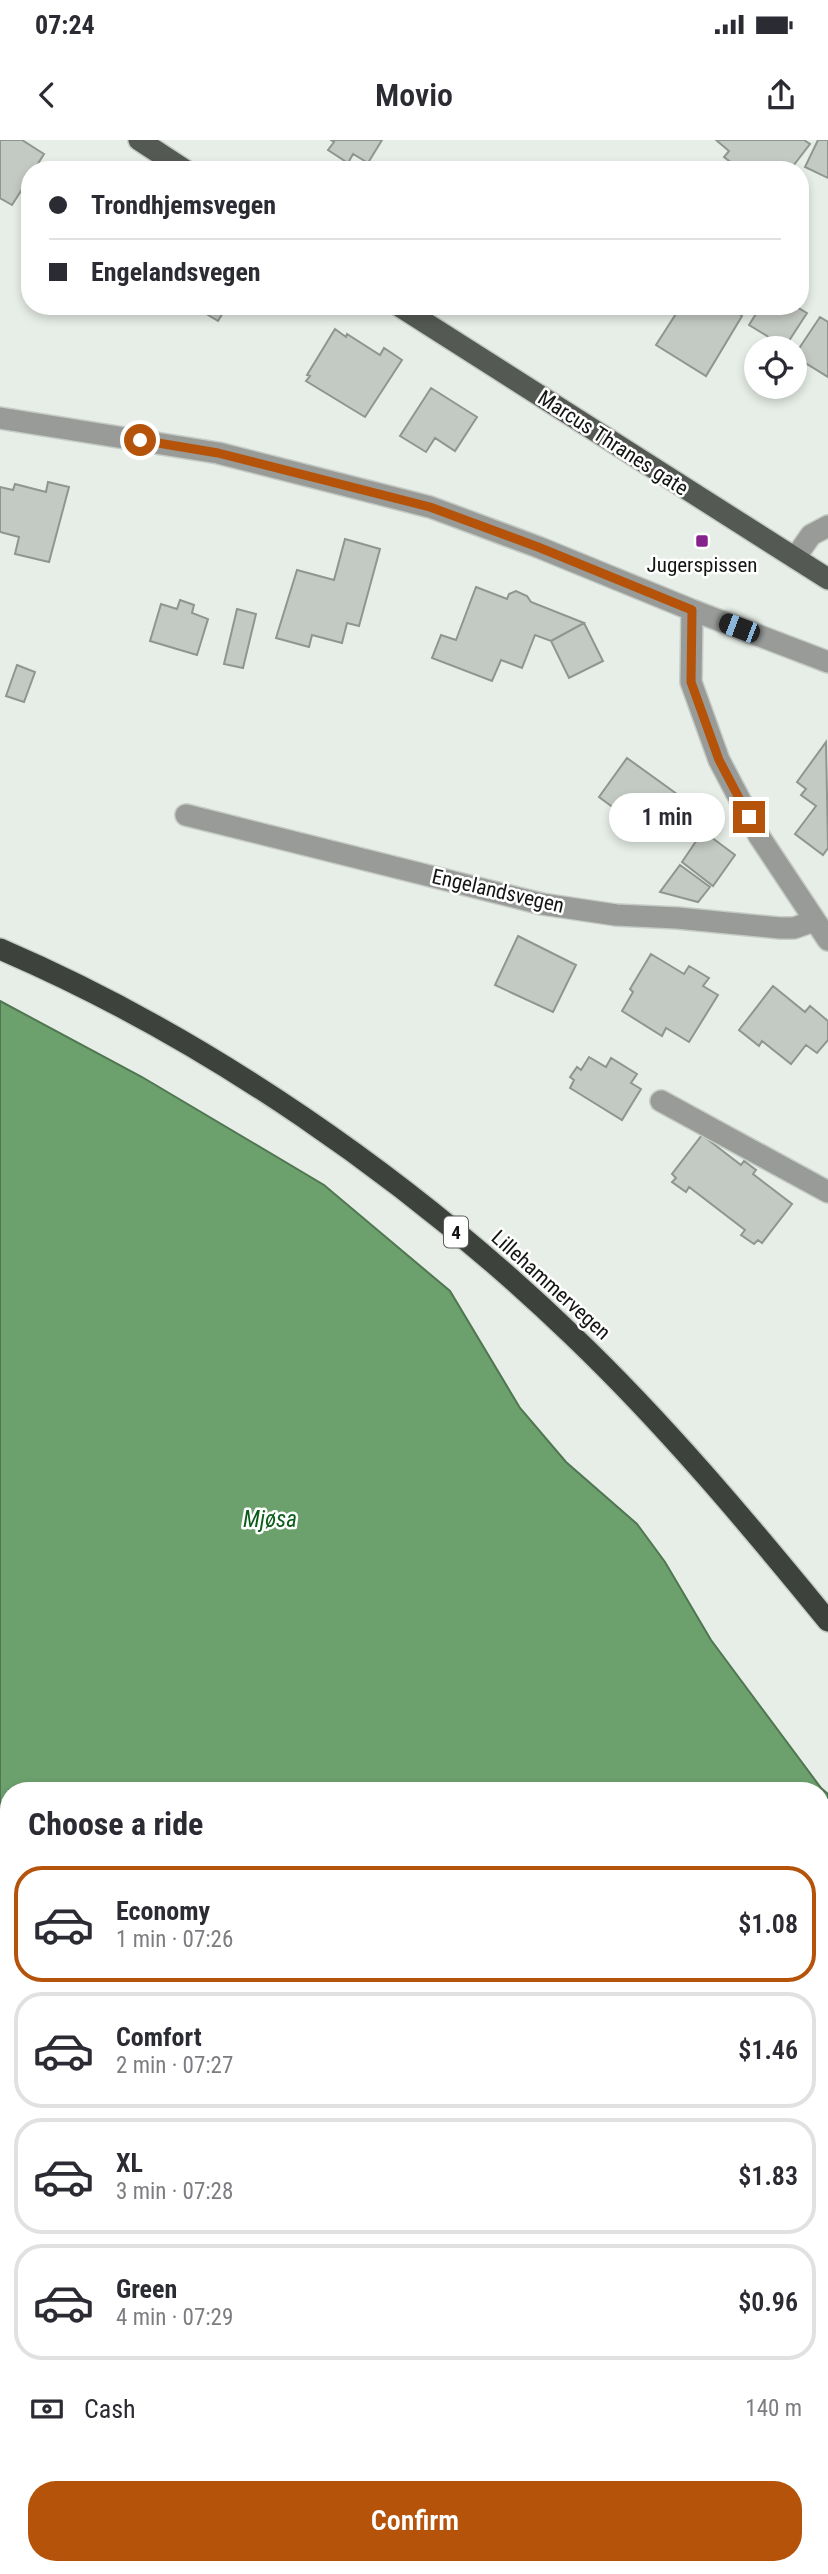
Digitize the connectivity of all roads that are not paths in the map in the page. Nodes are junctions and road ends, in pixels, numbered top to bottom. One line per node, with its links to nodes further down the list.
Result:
1 (139, 140): 2 (main road)
2 (171, 161)
3 (413, 315): 6 (main road, Marcus Thranes gate)
4 (0, 418): 8 (street)
5 (828, 526): 6 (street)
6 (795, 558): 7 (main road, Marcus Thranes gate)
7 (828, 579)
8 (692, 610): 9 (street); 11 (street)
9 (828, 662)
10 (186, 815): 11 (street, Engelandsvegen)
11 (814, 921): 12 (street)
12 (828, 940)
13 (0, 949): 16 (highway, Lillehammervegen / 4)
14 (661, 1101): 15 (street)
15 (828, 1192)
16 (828, 1621)

